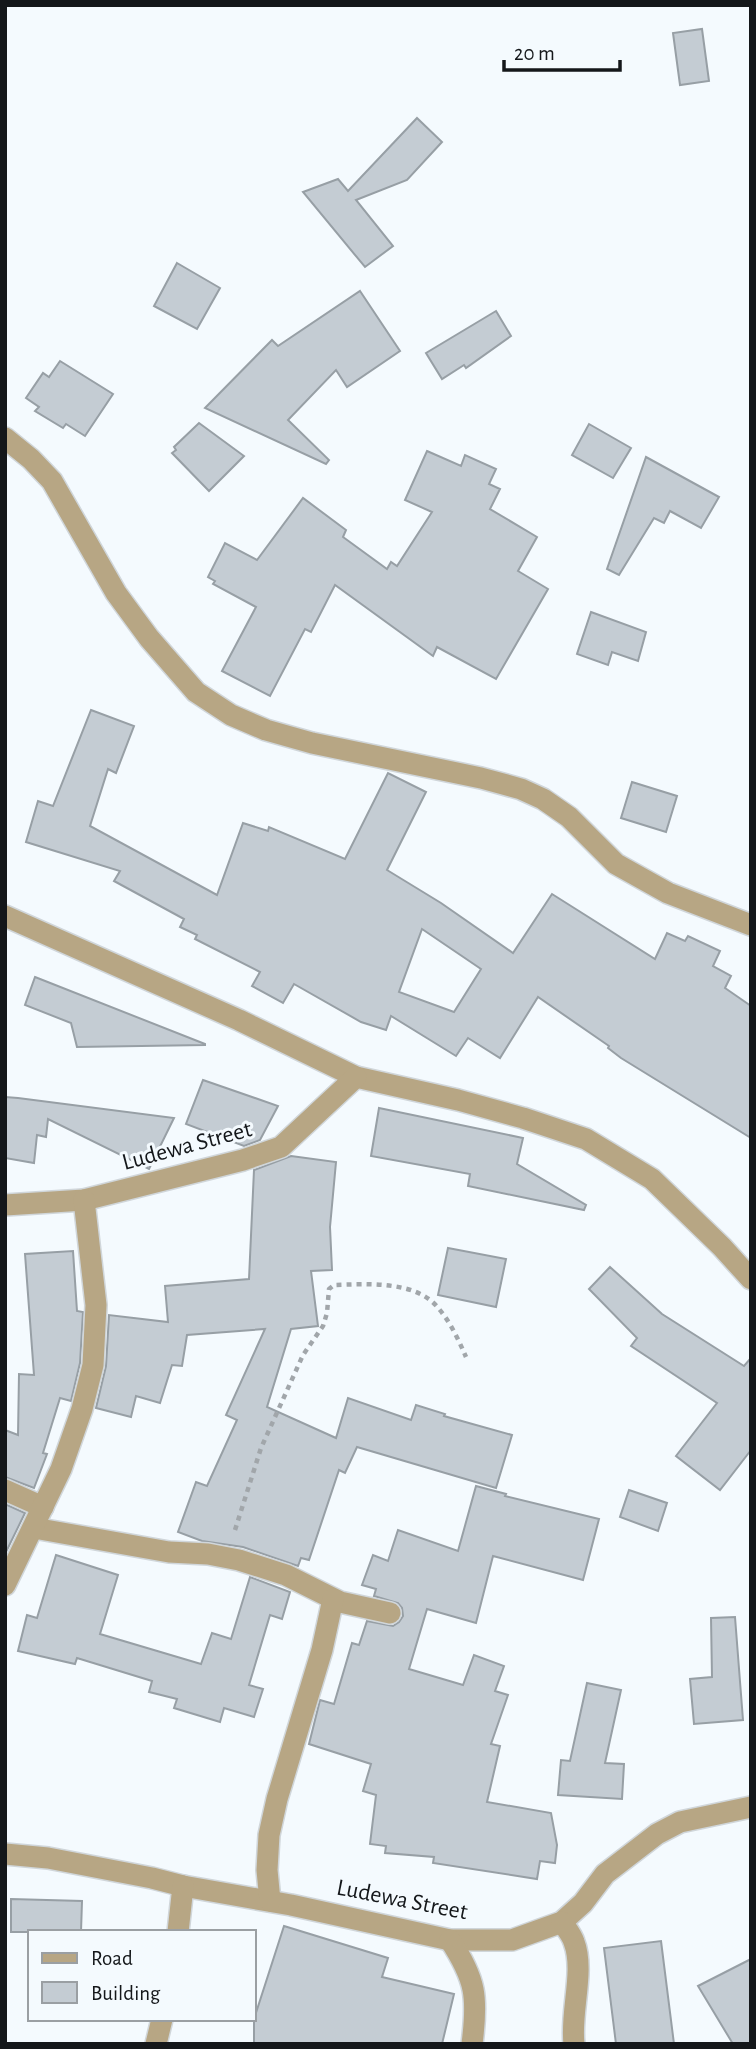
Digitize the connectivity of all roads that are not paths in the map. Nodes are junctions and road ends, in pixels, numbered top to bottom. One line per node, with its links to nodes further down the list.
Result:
1 (5, 438): 3 (street)
2 (5, 916): 4 (street)
3 (751, 925)
4 (356, 1077): 5 (street, Ludewa Street); 7 (street)
5 (84, 1200): 6 (street, Ludewa Street); 9 (street)
6 (5, 1205)
7 (751, 1279)
8 (5, 1490): 9 (street)
9 (43, 1507): 10 (street)
10 (34, 1528): 11 (street); 12 (street)
11 (5, 1585)
12 (333, 1599): 13 (street); 17 (street)
13 (390, 1613)
14 (751, 1807): 18 (street, Ludewa Street)
15 (5, 1854): 16 (street, Ludewa Street)
16 (183, 1886): 17 (street, Ludewa Street); 19 (street)
17 (270, 1901): 20 (street, Ludewa Street)
18 (562, 1922): 20 (street, Ludewa Street); 24 (street)
19 (178, 1930)
20 (450, 1940): 23 (street)
21 (162, 2021): 22 (street)
22 (156, 2044)
23 (472, 2044)
24 (574, 2044)

